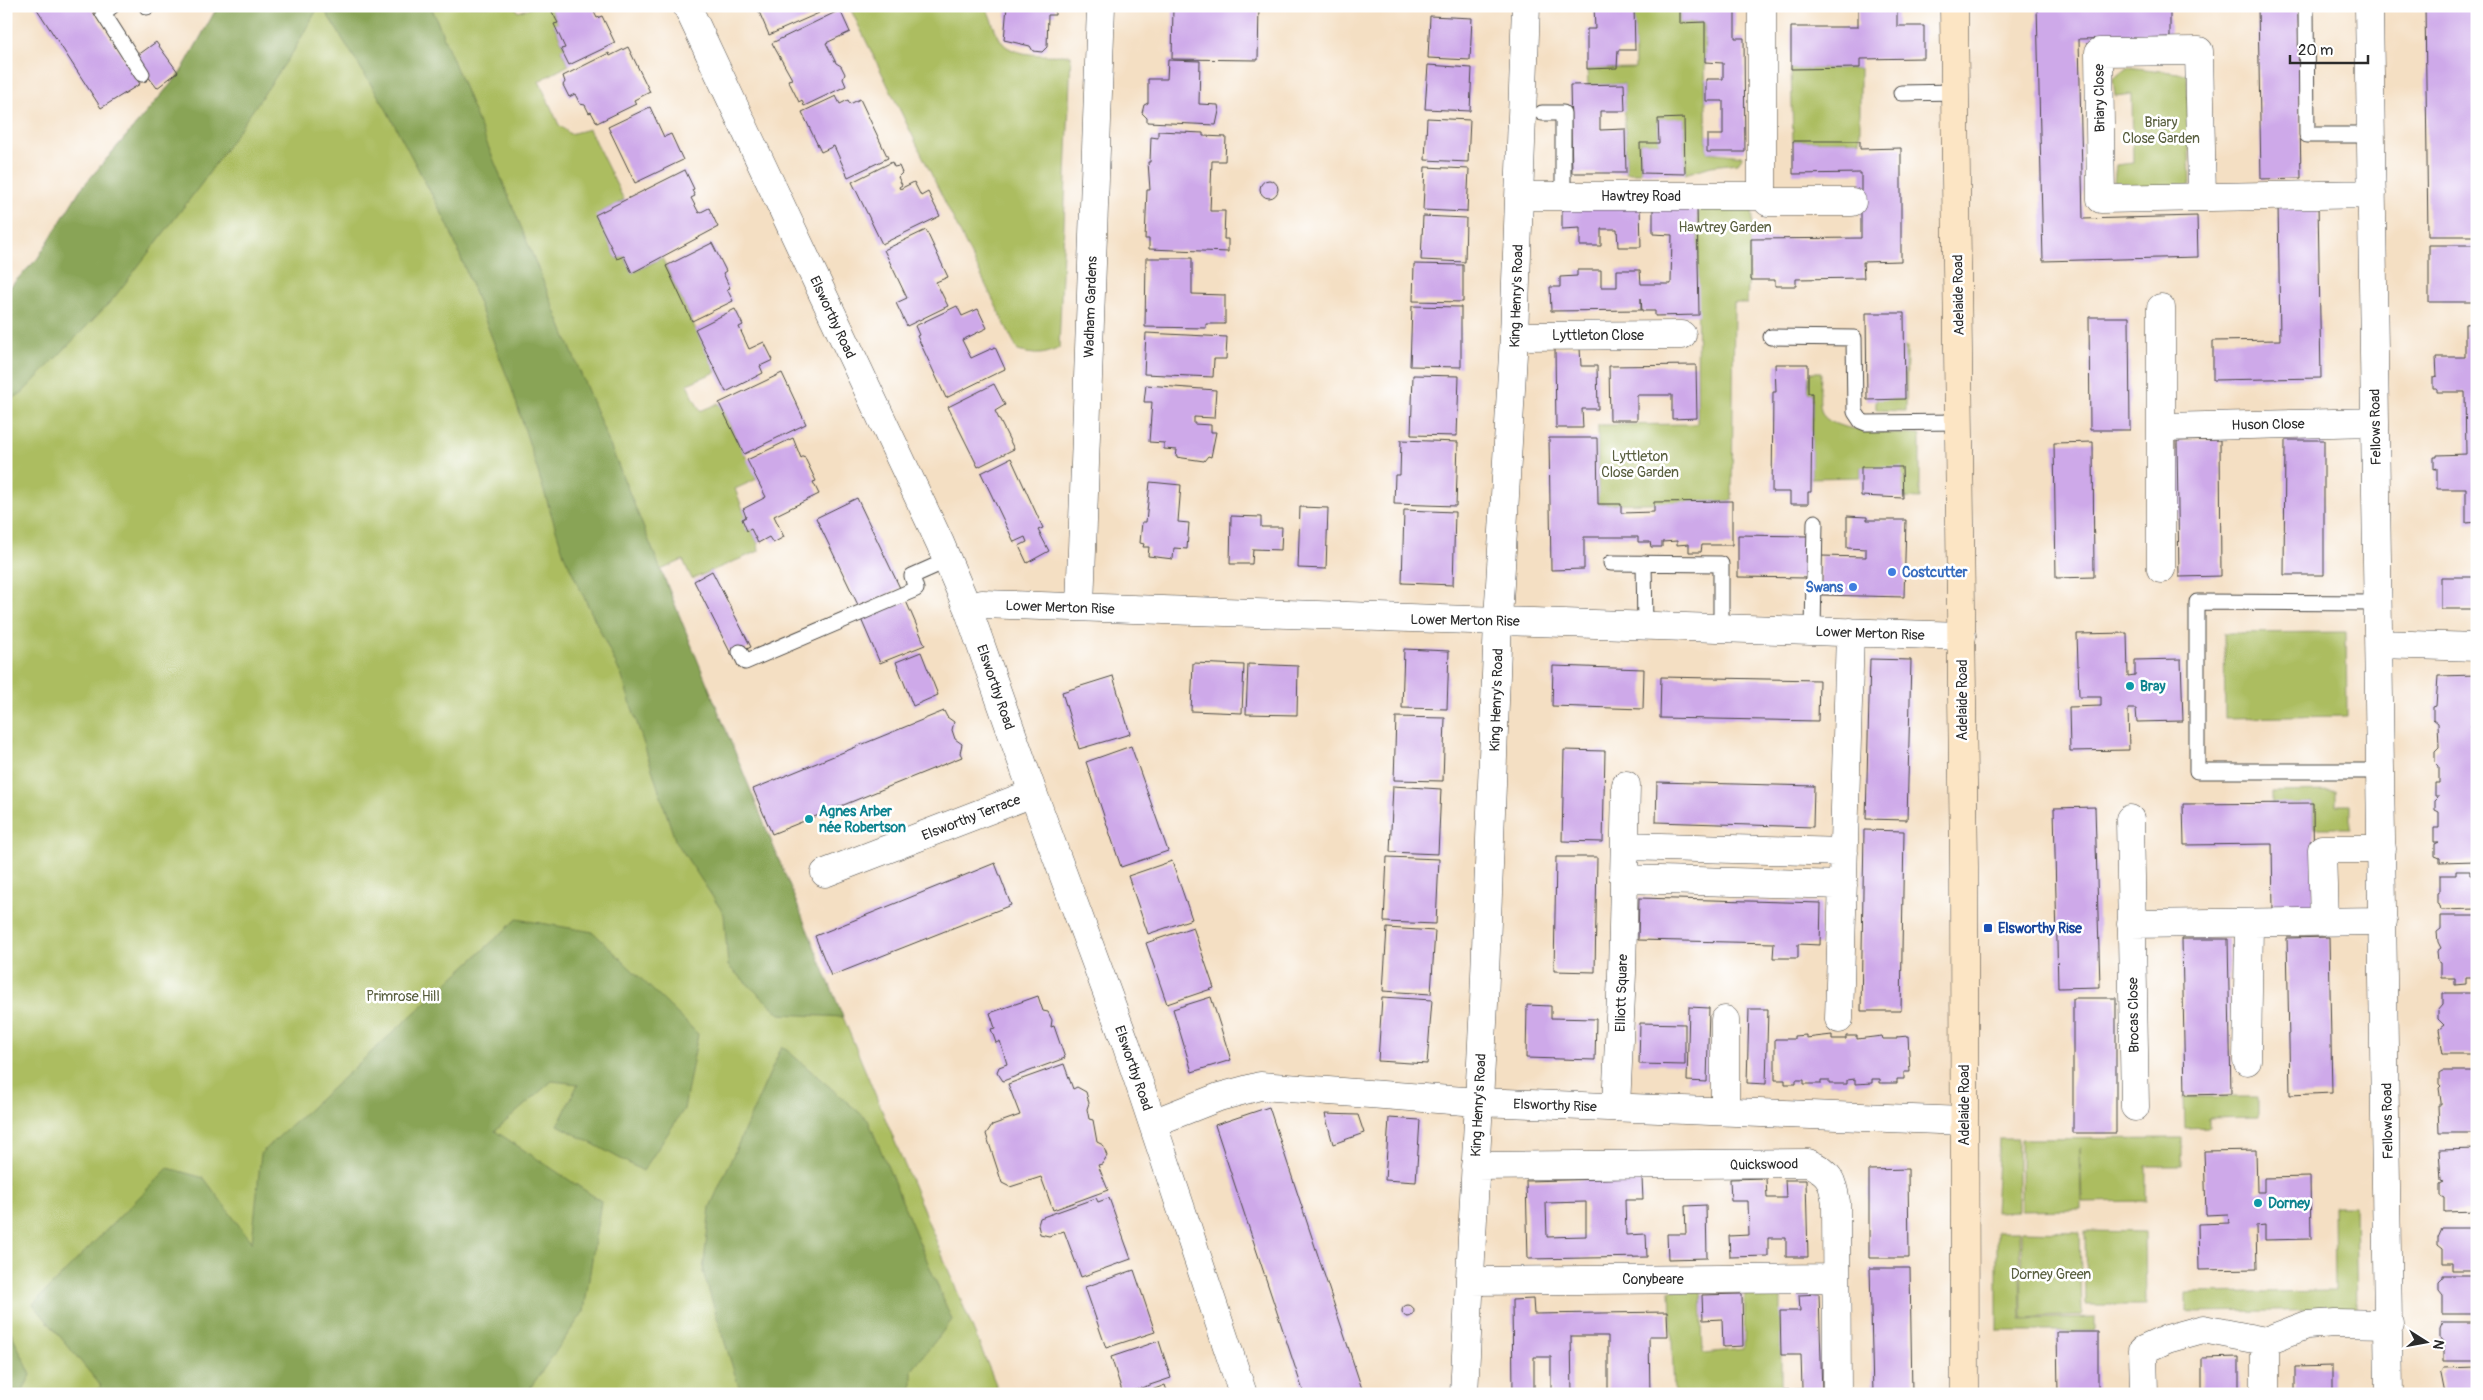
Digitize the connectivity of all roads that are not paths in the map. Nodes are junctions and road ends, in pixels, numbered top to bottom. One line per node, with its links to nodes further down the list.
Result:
1 (112, 6): 9 (lane)
2 (687, 6): 28 (street, Elsworthy Road)
3 (1101, 6): 33 (street, Wadham Gardens)
4 (1526, 6): 15 (street, King Henry's Road)
5 (1762, 6): 17 (street)
6 (1954, 6): 10 (main road, Adelaide Road)
7 (2306, 6): 13 (lane)
8 (2369, 6): 13 (street, Fellows Road)
9 (142, 74)
10 (1956, 92): 11 (lane); 24 (main road, Adelaide Road)
11 (1901, 93)
12 (1542, 113): 16 (lane)
13 (2371, 135): 14 (street, Fellows Road)
14 (2372, 194): 18 (street, Briary Close); 25 (street, Fellows Road)
15 (1520, 196): 16 (street, Hawtrey Road); 22 (street, King Henry's Road)
16 (1563, 196): 17 (street, Hawtrey Road)
17 (1762, 196): 19 (street, Hawtrey Road)
18 (2202, 197): 18 (street, Briary Close)
19 (1852, 202)
20 (2161, 308): 26 (street)
21 (1682, 335): 22 (street, Lyttleton Close)
22 (1514, 336): 35 (street, King Henry's Road)
23 (1771, 336): 24 (lane)
24 (1960, 422): 40 (main road, Adelaide Road)
25 (2375, 422): 26 (street, Huson Close); 32 (street, Fellows Road)
26 (2162, 427): 31 (street)
27 (1815, 522): 38 (lane)
28 (948, 560): 34 (street, Elsworthy Road); 43 (lane)
29 (1612, 563): 30 (lane)
30 (1644, 563): 36 (lane); 37 (lane)
31 (2161, 569)
32 (2379, 603): 41 (street, Fellows Road); 44 (lane)
33 (1080, 607): 34 (street, Lower Merton Rise); 35 (street, Lower Merton Rise)
34 (968, 609): 46 (street, Elsworthy Road)
35 (1498, 620): 36 (street, Lower Merton Rise); 61 (street, King Henry's Road)
36 (1645, 625): 37 (street, Lower Merton Rise)
37 (1721, 628): 38 (street, Lower Merton Rise)
38 (1813, 631): 39 (street, Lower Merton Rise)
39 (1850, 632): 40 (street, Lower Merton Rise); 50 (street)
40 (1962, 636): 65 (main road, Adelaide Road)
41 (2379, 644): 42 (street); 44 (street, Fellows Road)
42 (2477, 648)
43 (740, 652)
44 (2381, 771): 49 (street, Fellows Road)
45 (1626, 785): 48 (street, Elliott Square)
46 (1033, 793): 51 (street, Elsworthy Terrace); 66 (street, Elsworthy Road)
47 (2130, 819): 56 (street, Brocas Close)
48 (1625, 846): 50 (street); 52 (street, Elliott Square)
49 (2382, 848): 54 (street, Fellows Road); 55 (street)
50 (1844, 852): 53 (street)
51 (825, 873)
52 (1624, 879): 53 (street); 62 (street, Elliott Square)
53 (1843, 885): 58 (street)
54 (2383, 921): 55 (street); 70 (street, Fellows Road)
55 (2324, 922): 57 (street)
56 (2131, 924): 57 (street); 63 (street, Brocas Close)
57 (2249, 924): 60 (street)
58 (1840, 1019)
59 (1726, 1020): 64 (street)
60 (2247, 1061)
61 (1478, 1102): 62 (street, Elsworthy Rise); 66 (street, Elsworthy Rise); 67 (street, King Henry's Road)
62 (1616, 1107): 64 (street, Elsworthy Rise)
63 (2135, 1107)
64 (1725, 1111): 65 (street, Elsworthy Rise)
65 (1964, 1122): 75 (main road, Adelaide Road)
66 (1153, 1123): 72 (street, Elsworthy Road)
67 (1475, 1166): 68 (street, Quickswood); 69 (street, King Henry's Road)
68 (1835, 1278): 69 (street, Conybeare); 74 (street, Quickswood)
69 (1471, 1281): 73 (street, King Henry's Road)
70 (2390, 1324): 71 (street); 78 (street, Fellows Road)
71 (2265, 1341): 76 (street); 77 (street)
72 (1243, 1394)
73 (1464, 1394)
74 (1837, 1394)
75 (1964, 1394)
76 (2144, 1394)
77 (2265, 1394)
78 (2389, 1394)

